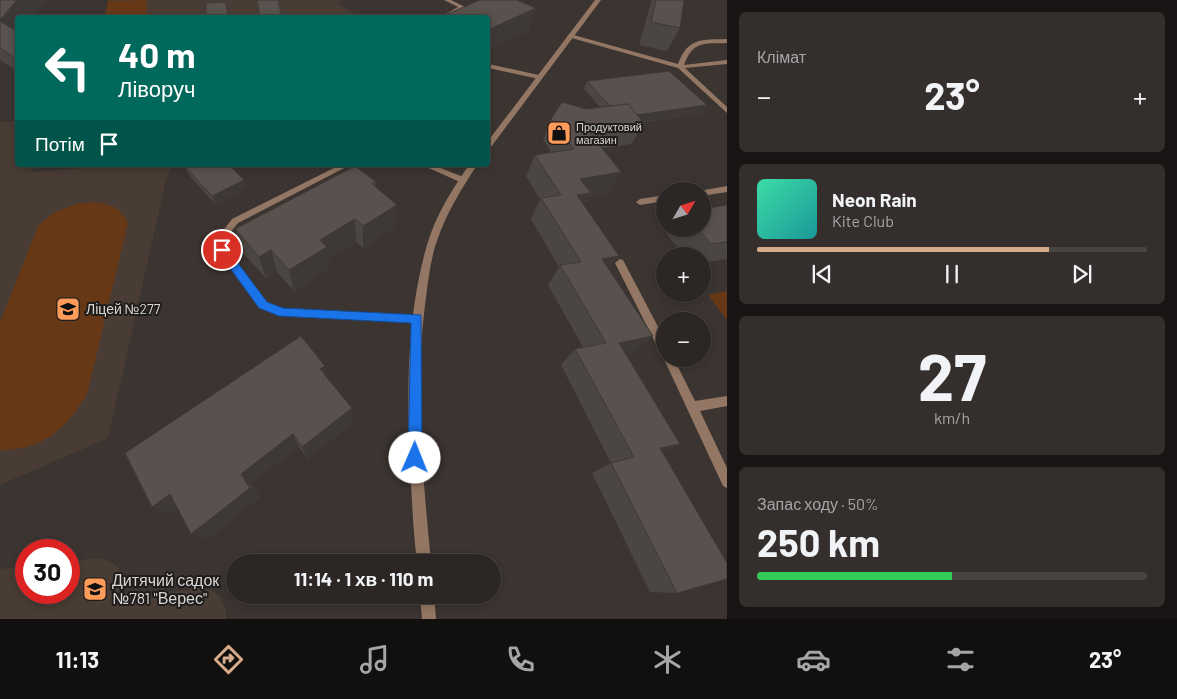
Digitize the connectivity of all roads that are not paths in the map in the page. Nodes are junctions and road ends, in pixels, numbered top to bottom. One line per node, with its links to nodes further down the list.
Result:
1 (447, 0): 3 (street)
2 (598, 0): 4 (street)
3 (447, 15)
4 (570, 36): 8 (street); 9 (street)
5 (727, 40): 8 (street)
6 (727, 62): 8 (street)
7 (490, 66): 9 (street)
8 (680, 67): 10 (street)
9 (538, 77): 11 (street)
10 (727, 111)
11 (490, 142)
12 (342, 167): 21 (street)
13 (431, 167): 15 (street)
14 (472, 167): 15 (street)
15 (463, 180): 21 (street)
16 (727, 189): 17 (street)
17 (711, 192)
18 (656, 199): 19 (street)
19 (640, 202)
20 (620, 263): 22 (street)
21 (417, 318): 27 (street)
22 (656, 333)
23 (673, 367): 25 (street)
24 (727, 401): 25 (street)
25 (693, 407): 26 (street)
26 (727, 482)
27 (423, 554)
28 (428, 604): 29 (street)
29 (429, 619)

